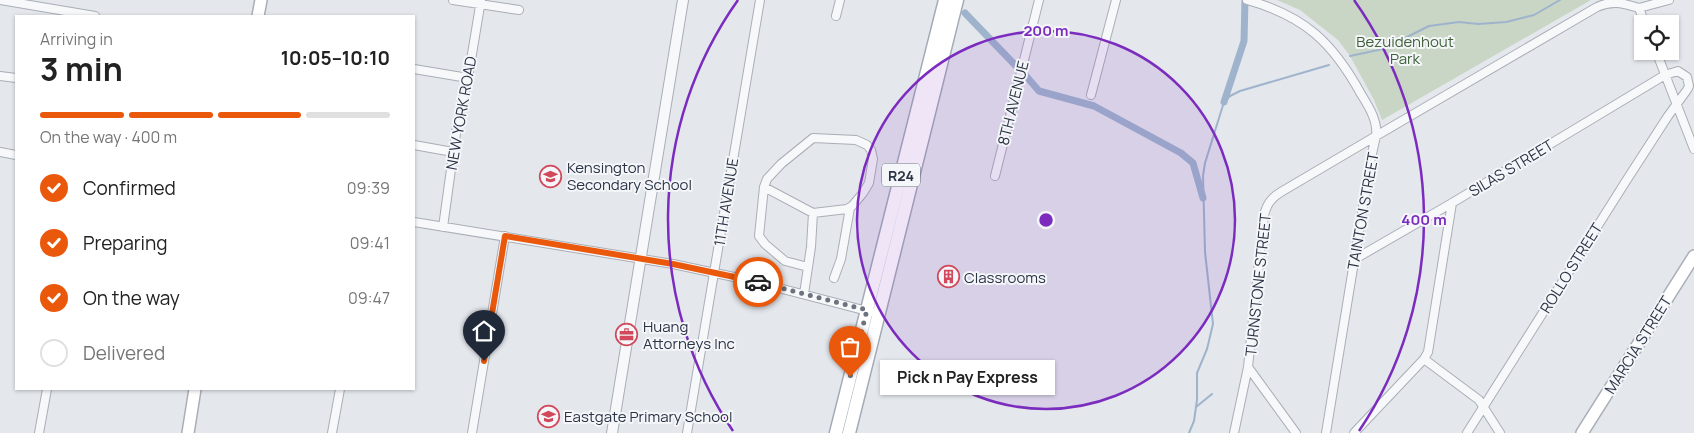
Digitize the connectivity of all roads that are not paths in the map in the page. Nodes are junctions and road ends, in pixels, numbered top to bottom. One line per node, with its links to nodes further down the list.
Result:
1 (0, 0): 16 (street)
2 (260, 0): 17 (main road)
3 (453, 0): 13 (street)
4 (683, 0): 44 (street)
5 (760, 0): 46 (street, 11TH AVENUE)
6 (840, 0): 19 (street)
7 (945, 0): 49 (main road, R24)
8 (957, 0): 50 (main road, R24)
9 (1039, 0): 34 (street, 8TH AVENUE)
10 (1116, 0): 26 (street)
11 (1248, 0): 28 (street)
12 (1669, 0): 14 (street)
13 (481, 2): 15 (street); 25 (street, NEW YORK ROAD)
14 (1639, 8): 18 (street); 28 (street, TAINTON STREET)
15 (519, 10)
16 (89, 15)
17 (258, 15)
18 (1642, 15)
19 (836, 16)
20 (1660, 60): 23 (street)
21 (415, 70): 25 (street)
22 (0, 76): 24 (street)
23 (1666, 76): 27 (street); 27 (street, ROLLO STREET); 36 (street, SILAS STREET)
24 (15, 78)
25 (468, 78): 32 (street, NEW YORK ROAD)
26 (1091, 95)
27 (1677, 104): 30 (street); 56 (street, ROLLO STREET)
28 (1376, 136): 43 (street, TAINTON STREET); 52 (street, TURNSTONE STREET)
29 (415, 145): 32 (street)
30 (1694, 148)
31 (0, 152): 33 (street)
32 (453, 152): 40 (street, NEW YORK ROAD)
33 (15, 155)
34 (995, 176)
35 (764, 187): 37 (street); 38 (street); 45 (street)
36 (1452, 203): 43 (street, SILAS STREET); 51 (street)
37 (850, 208): 38 (street); 47 (street)
38 (813, 213): 45 (street)
39 (415, 222): 40 (street)
40 (443, 226): 41 (street)
41 (505, 236): 44 (street); 60 (street)
42 (1694, 256): 71 (main road, MARCIA STREET)
43 (1355, 259): 67 (street, TAINTON STREET)
44 (641, 260): 46 (street); 61 (street)
45 (808, 267): 48 (street)
46 (715, 273): 48 (street); 62 (street, 11TH AVENUE)
47 (834, 278)
48 (804, 294): 49 (street)
49 (867, 310): 50 (street); 63 (main road, R24)
50 (880, 314): 64 (main road, R24)
51 (1424, 359): 56 (street); 68 (street)
52 (1248, 367): 65 (street, TURNSTONE STREET); 66 (street)
53 (47, 390): 57 (street)
54 (196, 390): 58 (main road)
55 (340, 390): 59 (street)
56 (1484, 407): 69 (street, ROLLO STREET); 70 (street)
57 (39, 433)
58 (188, 433)
59 (332, 433)
60 (472, 433)
61 (612, 433)
62 (687, 433)
63 (836, 433)
64 (849, 433)
65 (1234, 433)
66 (1296, 433)
67 (1326, 433)
68 (1354, 433)
69 (1467, 433)
70 (1500, 433)
71 (1582, 433)

